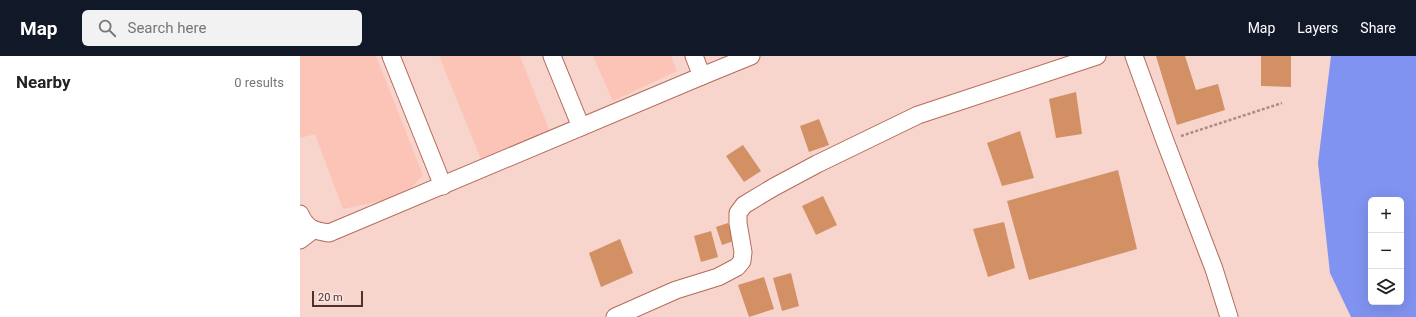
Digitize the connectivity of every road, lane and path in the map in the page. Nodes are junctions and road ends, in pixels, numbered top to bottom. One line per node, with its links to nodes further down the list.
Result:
1 (391, 56): 11 (street)
2 (552, 56): 9 (street)
3 (694, 56): 7 (street)
4 (751, 56): 7 (street)
5 (1098, 56): 14 (street)
6 (1134, 56): 10 (street)
7 (702, 76): 9 (street)
8 (1282, 104): 10 (path)
9 (581, 127): 11 (street)
10 (1165, 141): 15 (street)
11 (443, 186): 13 (street)
12 (300, 214): 13 (street)
13 (307, 235)
14 (614, 317)
15 (1229, 317)

